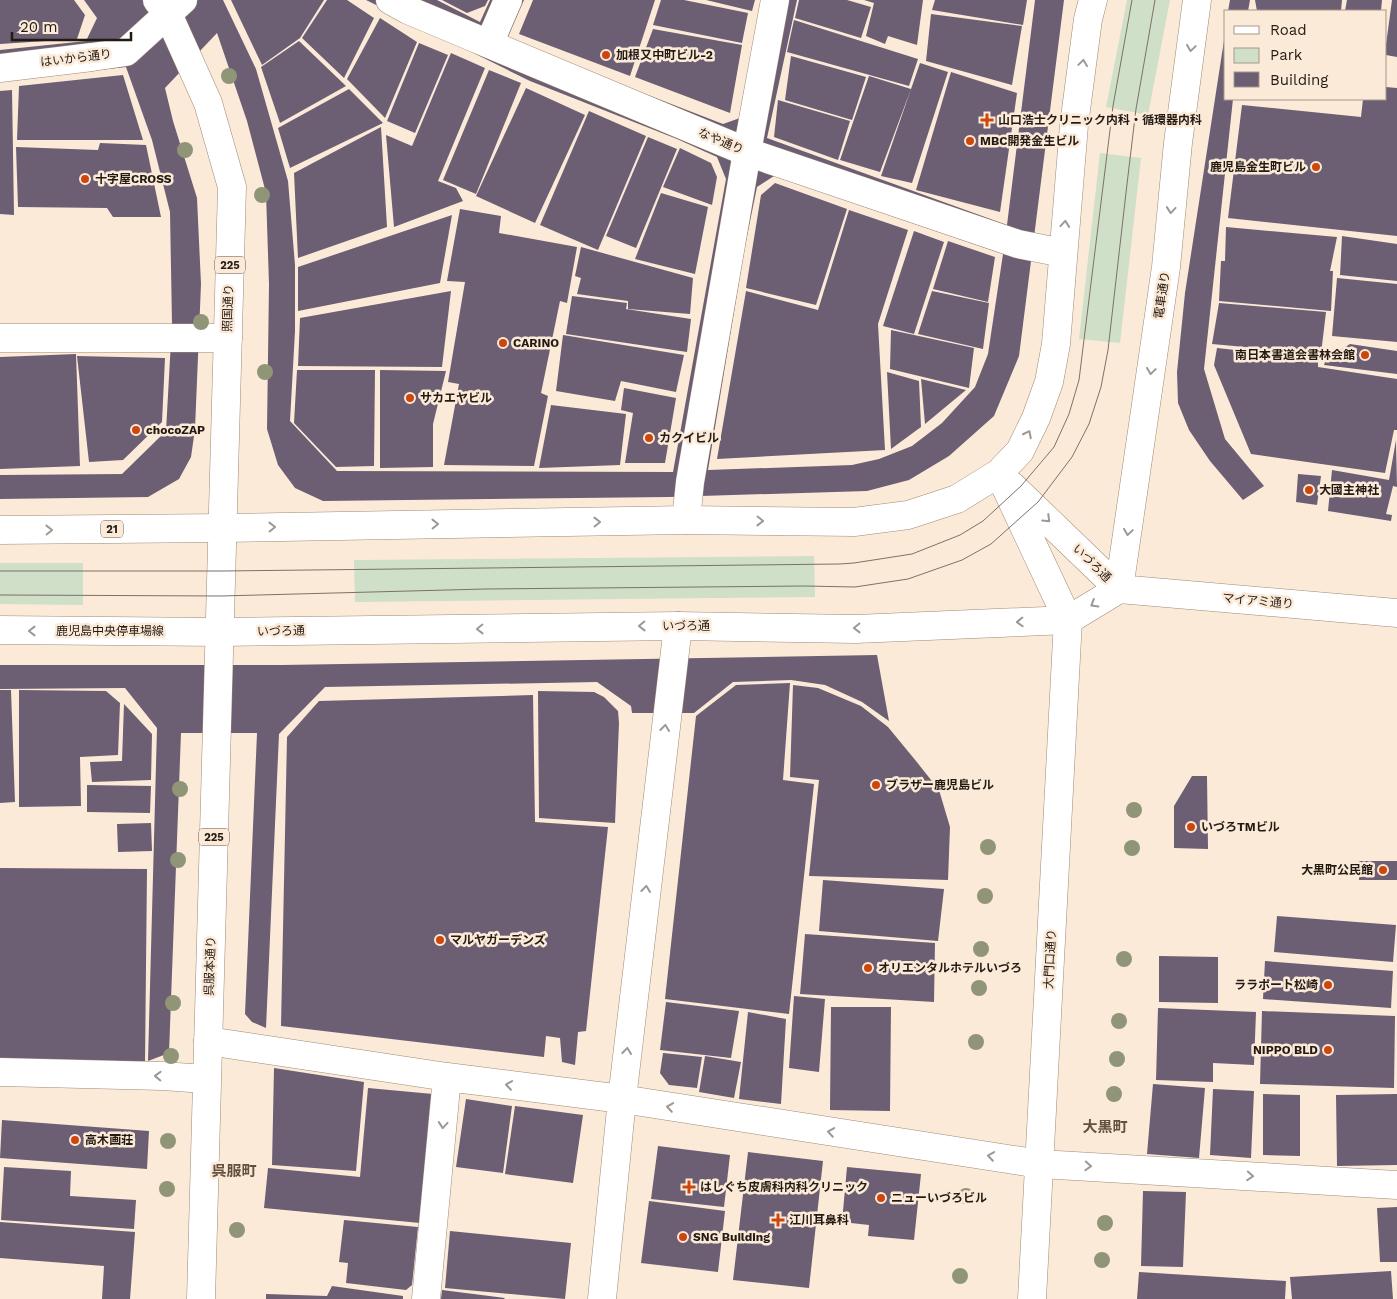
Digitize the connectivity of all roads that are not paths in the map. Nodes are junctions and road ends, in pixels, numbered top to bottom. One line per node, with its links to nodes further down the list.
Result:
1 (390, 0): 7 (main road, なや通り)
2 (508, 0): 7 (main road)
3 (775, 0): 9 (main road)
4 (1093, 0): 10 (main road, one-way to 4)
5 (1198, 0): 17 (main road, 電車通り, one-way to 17)
6 (169, 5): 8 (main road, はいから通り); 12 (main road, 照国通り / 225)
7 (489, 44): 9 (main road, なや通り)
8 (0, 68)
9 (747, 152): 10 (main road, なや通り); 14 (main road)
10 (1063, 253): 13 (main road, one-way to 10)
11 (0, 338): 12 (main road)
12 (228, 338): 15 (main road, 照国通り / 225)
13 (999, 473): 14 (main road, one-way to 13); 17 (main road, いづろ通, one-way to 17); 19 (main road)
14 (686, 520): 15 (main road, one-way to 14)
15 (224, 528): 16 (main road, 21, one-way to 15); 22 (main road, 照国通り / 225)
16 (0, 530)
17 (1119, 589): 18 (main road, マイアミ通り); 19 (main road, いづろ通, one-way to 19)
18 (1397, 613)
19 (1068, 620): 20 (main road, いづろ通, one-way to 20); 28 (main road, 大門口通り)
20 (678, 626): 22 (main road, いづろ通, one-way to 22); 27 (main road, one-way to 20)
21 (0, 630): 22 (main road, 鹿児島中央停車場線, one-way to 21)
22 (220, 632): 23 (main road, 呉服本通り / 225)
23 (208, 1041): 25 (main road); 26 (main road, 呉服本通り / 225)
24 (0, 1072): 26 (main road, one-way to 24)
25 (447, 1076): 27 (main road, one-way to 25); 31 (main road, one-way to 31)
26 (206, 1079): 30 (main road, 呉服本通り / 225)
27 (622, 1099): 28 (main road, one-way to 27); 32 (main road)
28 (1040, 1164): 29 (main road, one-way to 29); 33 (main road, 大門口通り)
29 (1397, 1186)
30 (201, 1299)
31 (426, 1299)
32 (602, 1299)
33 (1032, 1299)

